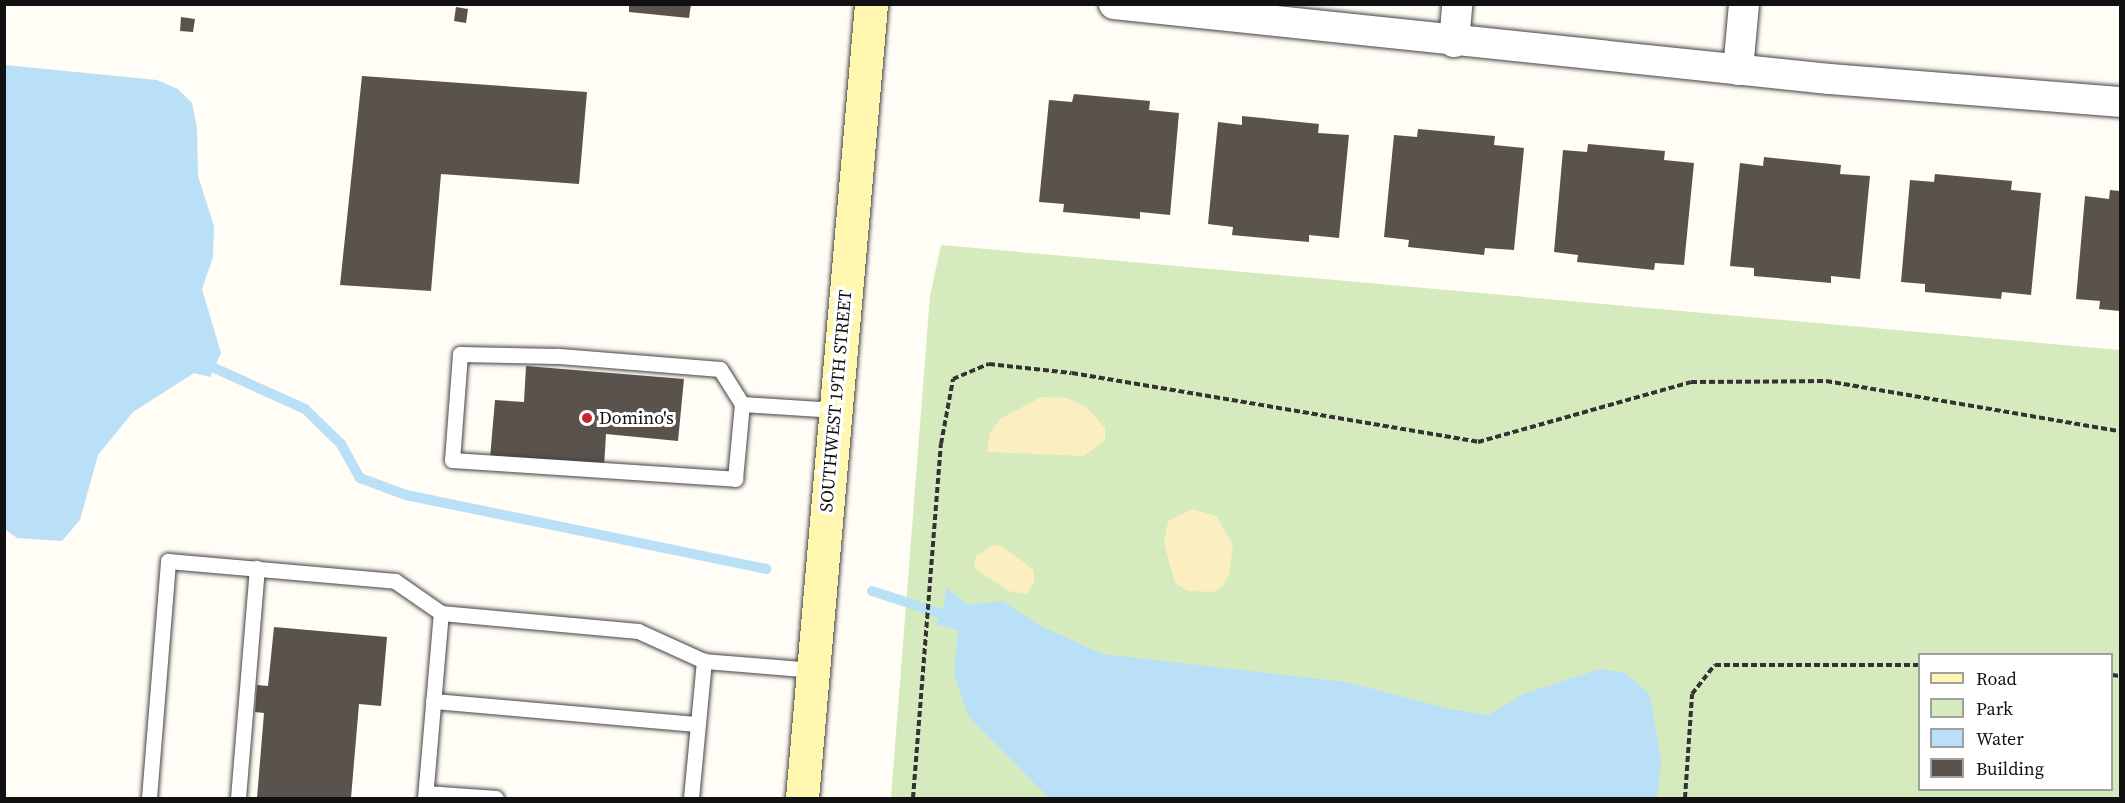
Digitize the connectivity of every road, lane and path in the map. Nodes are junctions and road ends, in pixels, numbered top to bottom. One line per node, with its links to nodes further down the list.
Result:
1 (872, 4): 9 (street, SOUTHWEST 19TH STREET)
2 (1114, 4): 5 (street)
3 (1457, 4): 5 (street)
4 (1744, 4): 6 (street)
5 (1454, 42): 6 (street)
6 (1738, 70): 7 (street)
7 (2121, 102)
8 (742, 404): 8 (lane); 9 (lane)
9 (836, 410): 15 (street, SOUTHWEST 19TH STREET)
10 (2121, 431): 24 (path)
11 (257, 568): 12 (lane); 19 (lane); 20 (lane)
12 (441, 613): 13 (lane); 16 (lane)
13 (704, 661): 15 (lane); 17 (lane)
14 (1918, 665): 25 (path)
15 (813, 670): 23 (street, SOUTHWEST 19TH STREET)
16 (433, 701): 17 (lane); 18 (lane)
17 (697, 724): 22 (lane)
18 (425, 796): 21 (lane)
19 (149, 798)
20 (238, 798)
21 (496, 798)
22 (691, 798)
23 (802, 798)
24 (913, 798)
25 (1685, 798)

